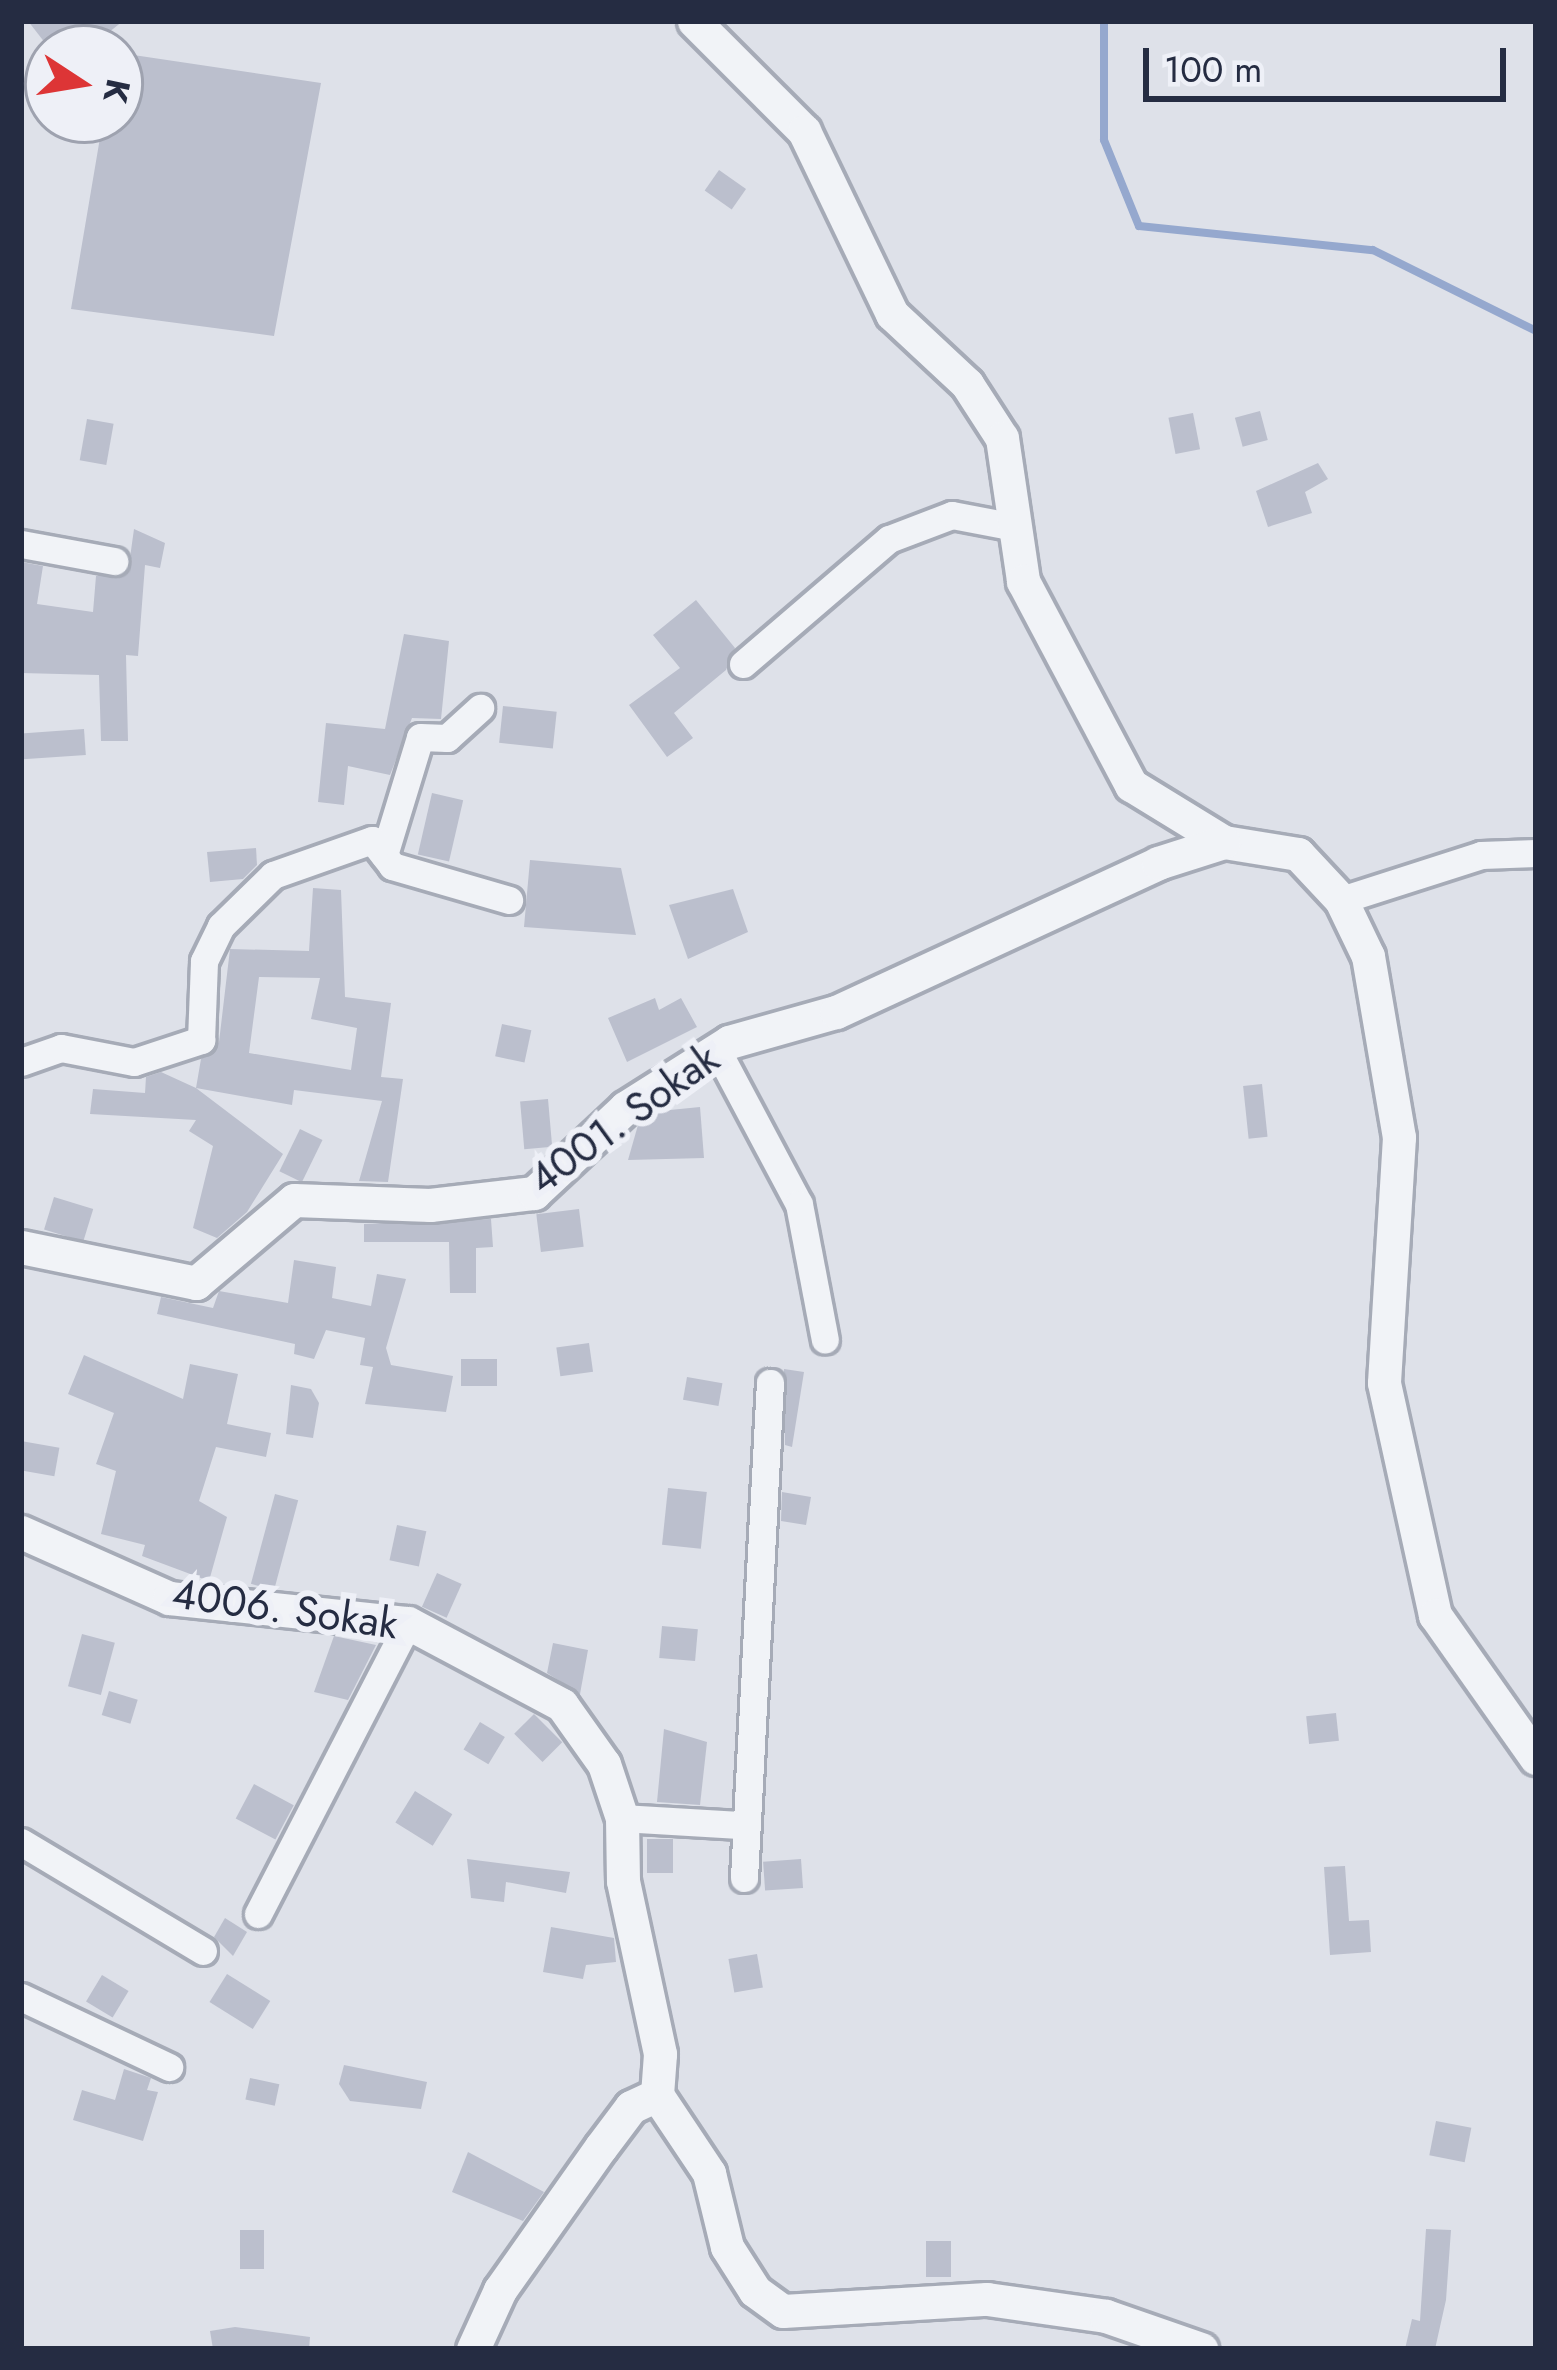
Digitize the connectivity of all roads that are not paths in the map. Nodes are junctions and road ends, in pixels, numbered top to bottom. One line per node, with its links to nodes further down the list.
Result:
1 (694, 21): 2 (street)
2 (1015, 527): 5 (street); 7 (street)
3 (21, 544): 4 (street)
4 (114, 561)
5 (743, 664)
6 (480, 708): 9 (street)
7 (1224, 842): 11 (street); 12 (street, 4001. Sokak)
8 (1536, 853): 11 (street)
9 (384, 855): 10 (street); 13 (street)
10 (509, 900)
11 (1342, 900): 19 (street)
12 (717, 1050): 14 (street, 4001. Sokak); 15 (street)
13 (21, 1062)
14 (21, 1246)
15 (826, 1340)
16 (770, 1383): 21 (street)
17 (21, 1532): 18 (street, 4006. Sokak)
18 (408, 1623): 20 (street, 4006. Sokak); 24 (street)
19 (1536, 1758)
20 (622, 1818): 21 (street); 28 (street, 4006. Sokak)
21 (739, 1825): 23 (street)
22 (21, 1842): 25 (street)
23 (744, 1878)
24 (258, 1914)
25 (202, 1951)
26 (21, 1997): 27 (street)
27 (169, 2067)
28 (657, 2095): 29 (street); 30 (street)
29 (473, 2349)
30 (1201, 2349)

